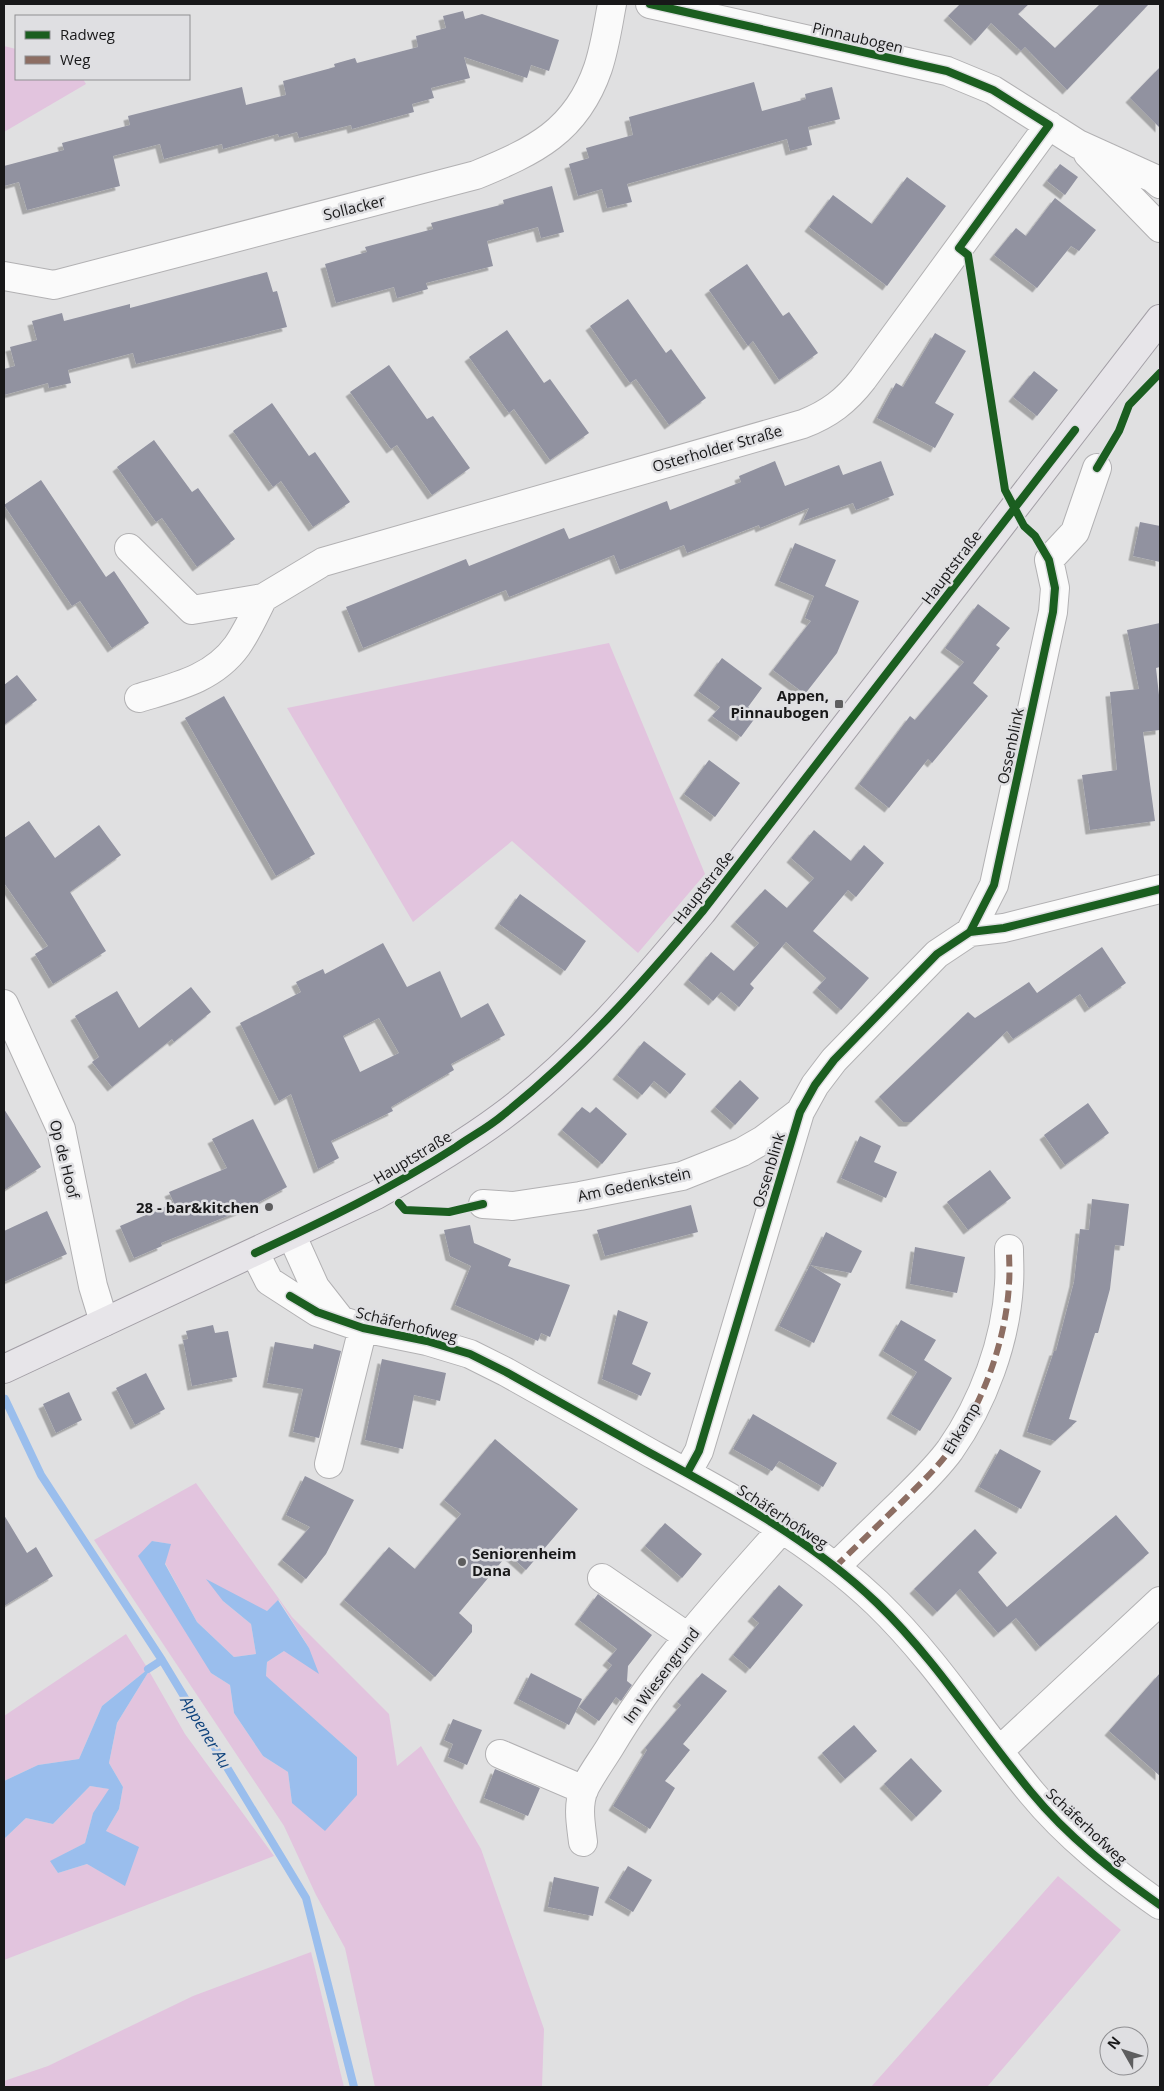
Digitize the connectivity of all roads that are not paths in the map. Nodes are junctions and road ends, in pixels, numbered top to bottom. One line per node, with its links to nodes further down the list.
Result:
1 (612, 4): 7 (street, Sollacker)
2 (650, 4): 3 (street, Pinnaubogen)
3 (1050, 125): 4 (street, Pinnaubogen); 11 (street, Osterholder Straße)
4 (1078, 144): 5 (street, Pinnaubogen); 6 (street, Pinnaubogen)
5 (1158, 180)
6 (1160, 228)
7 (4, 276)
8 (1160, 319): 18 (main road, Hauptstraße)
9 (1097, 468): 14 (street, Ossenblink)
10 (128, 548): 11 (street)
11 (263, 598): 12 (street)
12 (139, 698)
13 (1160, 889): 14 (street, Ossenblink)
14 (970, 932): 16 (street, Ossenblink)
15 (4, 1004): 21 (street, Op de Hoof)
16 (800, 1112): 17 (street, Am Gedenkstein); 25 (street, Ossenblink)
17 (483, 1204)
18 (292, 1236): 20 (main road, Hauptstraße); 22 (street, Schäferhofweg)
19 (1009, 1250): 27 (street, Ehkamp)
20 (255, 1253): 21 (main road, Hauptstraße); 22 (street, Schäferhofweg)
21 (104, 1322): 23 (main road, Hauptstraße)
22 (352, 1324): 24 (street); 25 (street, Schäferhofweg)
23 (4, 1369)
24 (329, 1464)
25 (687, 1473): 26 (street, Schäferhofweg)
26 (782, 1529): 27 (street, Schäferhofweg); 30 (street, Im Wiesengrund)
27 (835, 1567): 31 (street, Schäferhofweg)
28 (602, 1578): 30 (street)
29 (1160, 1601): 31 (street)
30 (688, 1636): 33 (street, Im Wiesengrund)
31 (999, 1751): 35 (street, Schäferhofweg)
32 (500, 1754): 33 (street)
33 (584, 1790): 34 (street, Im Wiesengrund)
34 (583, 1842)
35 (1160, 1905)

